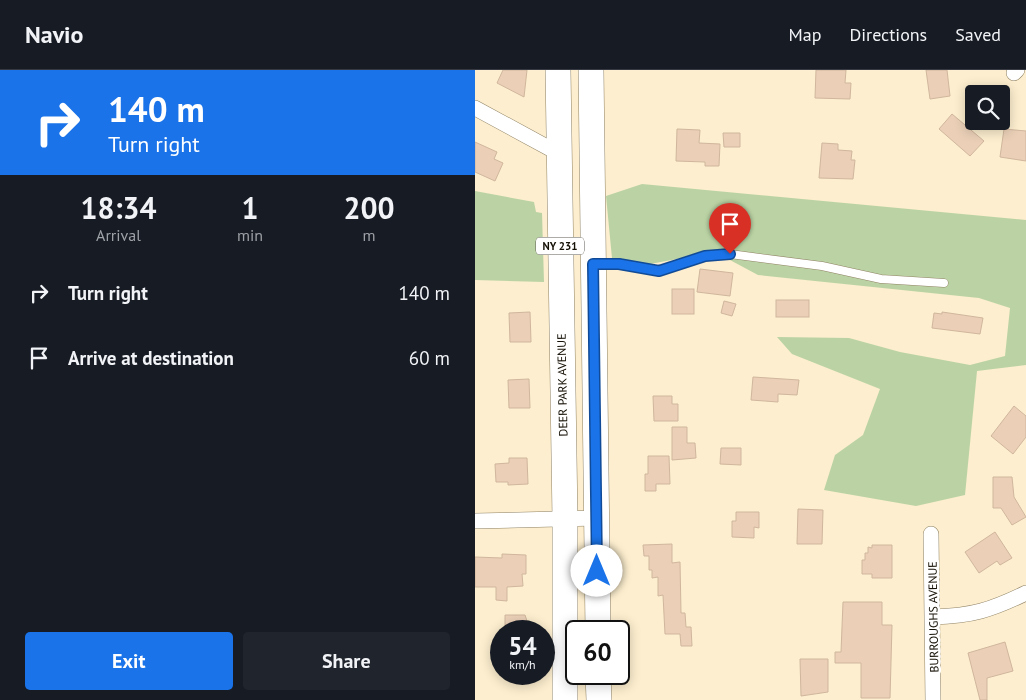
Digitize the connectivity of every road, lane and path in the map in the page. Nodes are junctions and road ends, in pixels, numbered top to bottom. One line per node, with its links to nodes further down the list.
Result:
1 (558, 70): 4 (main road, DEER PARK AVENUE / NY 231)
2 (591, 70): 5 (main road, NY 231)
3 (475, 108): 4 (street)
4 (558, 154): 8 (main road, DEER PARK AVENUE / NY 231)
5 (593, 264): 6 (lane); 7 (main road, NY 231)
6 (944, 283)
7 (597, 518): 8 (street); 13 (main road, NY 231)
8 (565, 519): 9 (street); 15 (main road, DEER PARK AVENUE / NY 231)
9 (475, 521)
10 (931, 534): 12 (street, BURROUGHS AVENUE)
11 (1026, 593): 12 (street)
12 (933, 617): 17 (street, BURROUGHS AVENUE)
13 (598, 620)
14 (599, 685): 16 (main road)
15 (565, 700)
16 (599, 700)
17 (933, 700)

